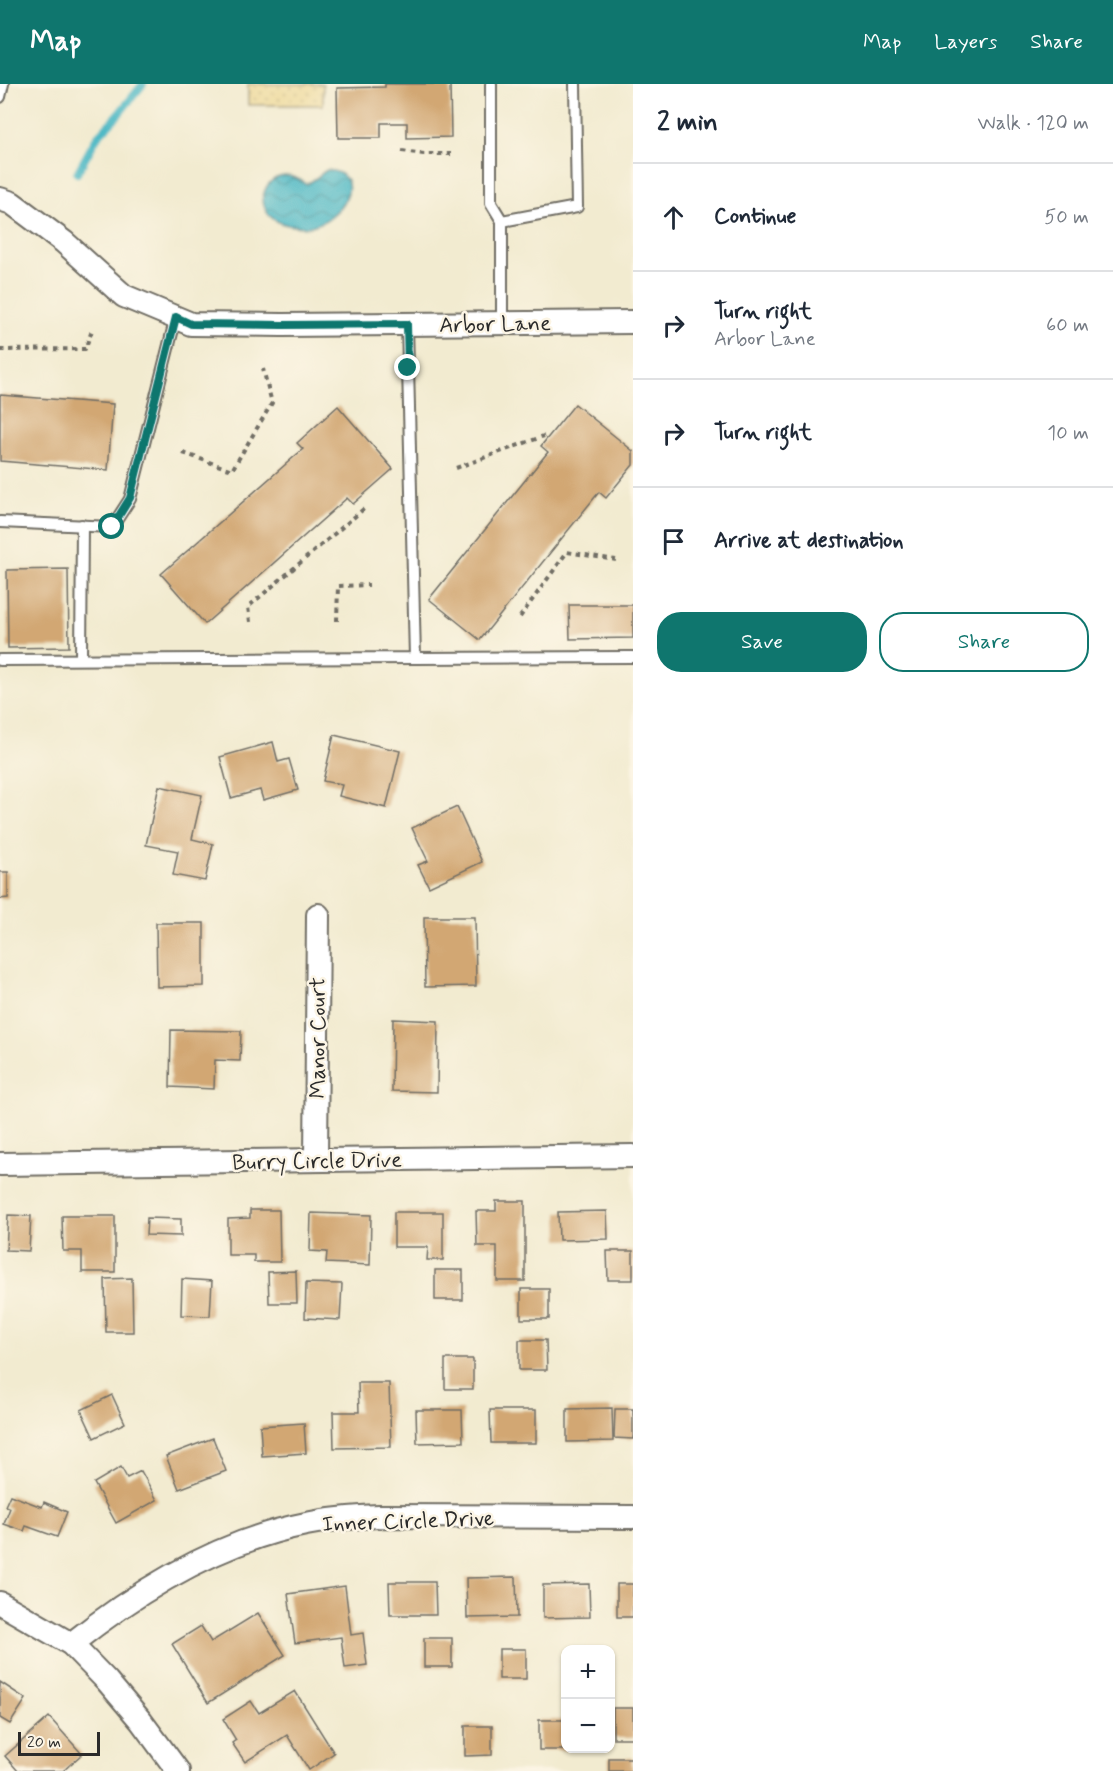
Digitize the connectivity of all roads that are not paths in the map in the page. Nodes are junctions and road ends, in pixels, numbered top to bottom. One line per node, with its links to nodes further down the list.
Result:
1 (3, 84): 4 (lane)
2 (491, 84): 6 (lane)
3 (574, 84): 6 (lane)
4 (0, 97)
5 (0, 198): 7 (street, Arbor Lane)
6 (502, 221): 9 (lane)
7 (176, 317): 10 (street, Arbor Lane); 12 (lane)
8 (633, 321): 9 (street, Arbor Lane)
9 (502, 323): 10 (street, Arbor Lane)
10 (407, 324): 14 (lane)
11 (0, 522): 12 (lane)
12 (82, 525): 15 (lane)
13 (633, 657): 14 (lane)
14 (415, 658): 15 (lane)
15 (81, 659): 16 (lane)
16 (0, 660)
17 (318, 915): 19 (street, Manor Court)
18 (633, 1156): 19 (street, Burry Circle Drive)
19 (316, 1160): 20 (street, Burry Circle Drive)
20 (0, 1164)
21 (633, 1517): 23 (street, Inner Circle Drive)
22 (0, 1603): 23 (street)
23 (71, 1644): 24 (street)
24 (178, 1771)

